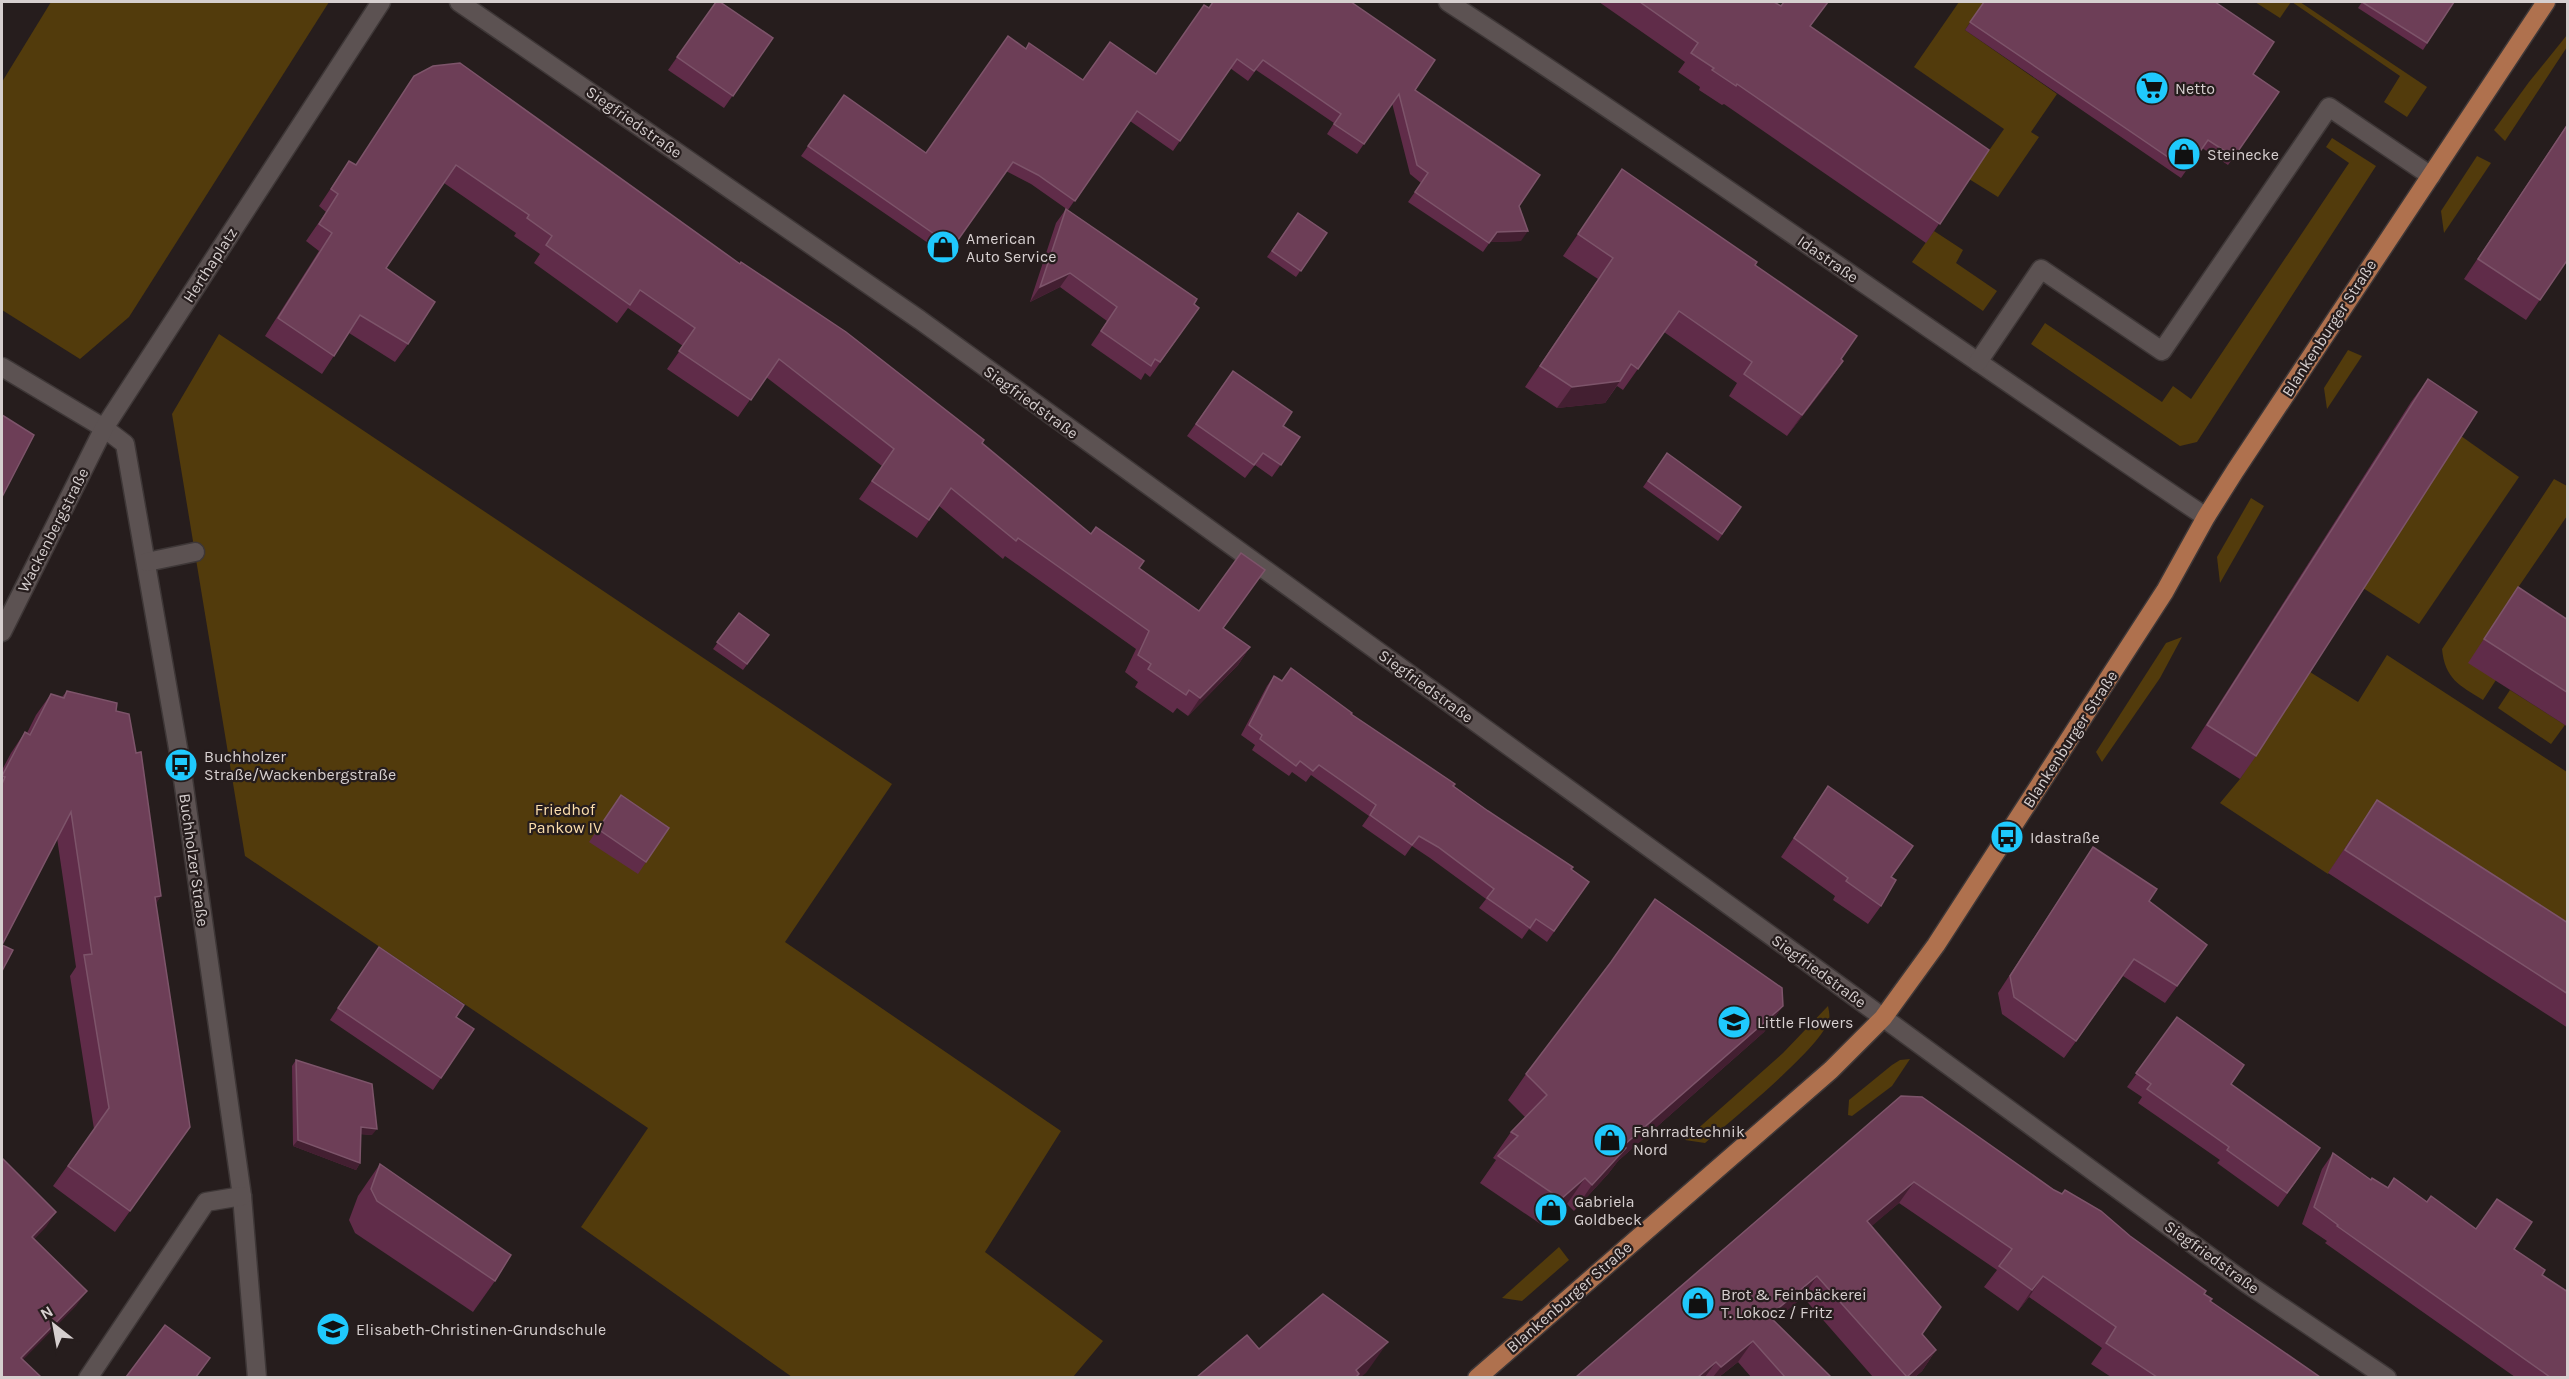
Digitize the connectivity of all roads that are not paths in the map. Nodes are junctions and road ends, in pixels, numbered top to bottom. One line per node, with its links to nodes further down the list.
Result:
1 (381, 2): 8 (street, Herthaplatz)
2 (459, 2): 13 (street, Siegfriedstraße)
3 (1448, 2): 6 (street, Idastraße)
4 (2546, 2): 5 (main road, Blankenburger Straße)
5 (2431, 176): 6 (street); 9 (main road, Blankenburger Straße)
6 (1978, 362): 9 (street, Idastraße)
7 (2, 367): 8 (street)
8 (104, 428): 11 (street, Buchholzer Straße); 12 (street, Wackenbergstraße)
9 (2206, 517): 13 (main road, Blankenburger Straße)
10 (195, 552): 11 (street)
11 (147, 562): 14 (street, Buchholzer Straße)
12 (2, 632)
13 (1883, 1018): 17 (main road, Blankenburger Straße); 18 (street, Siegfriedstraße)
14 (242, 1196): 15 (street); 16 (street, Buchholzer Straße)
15 (88, 1377)
16 (256, 1377)
17 (1477, 1377)
18 (2387, 1377)

